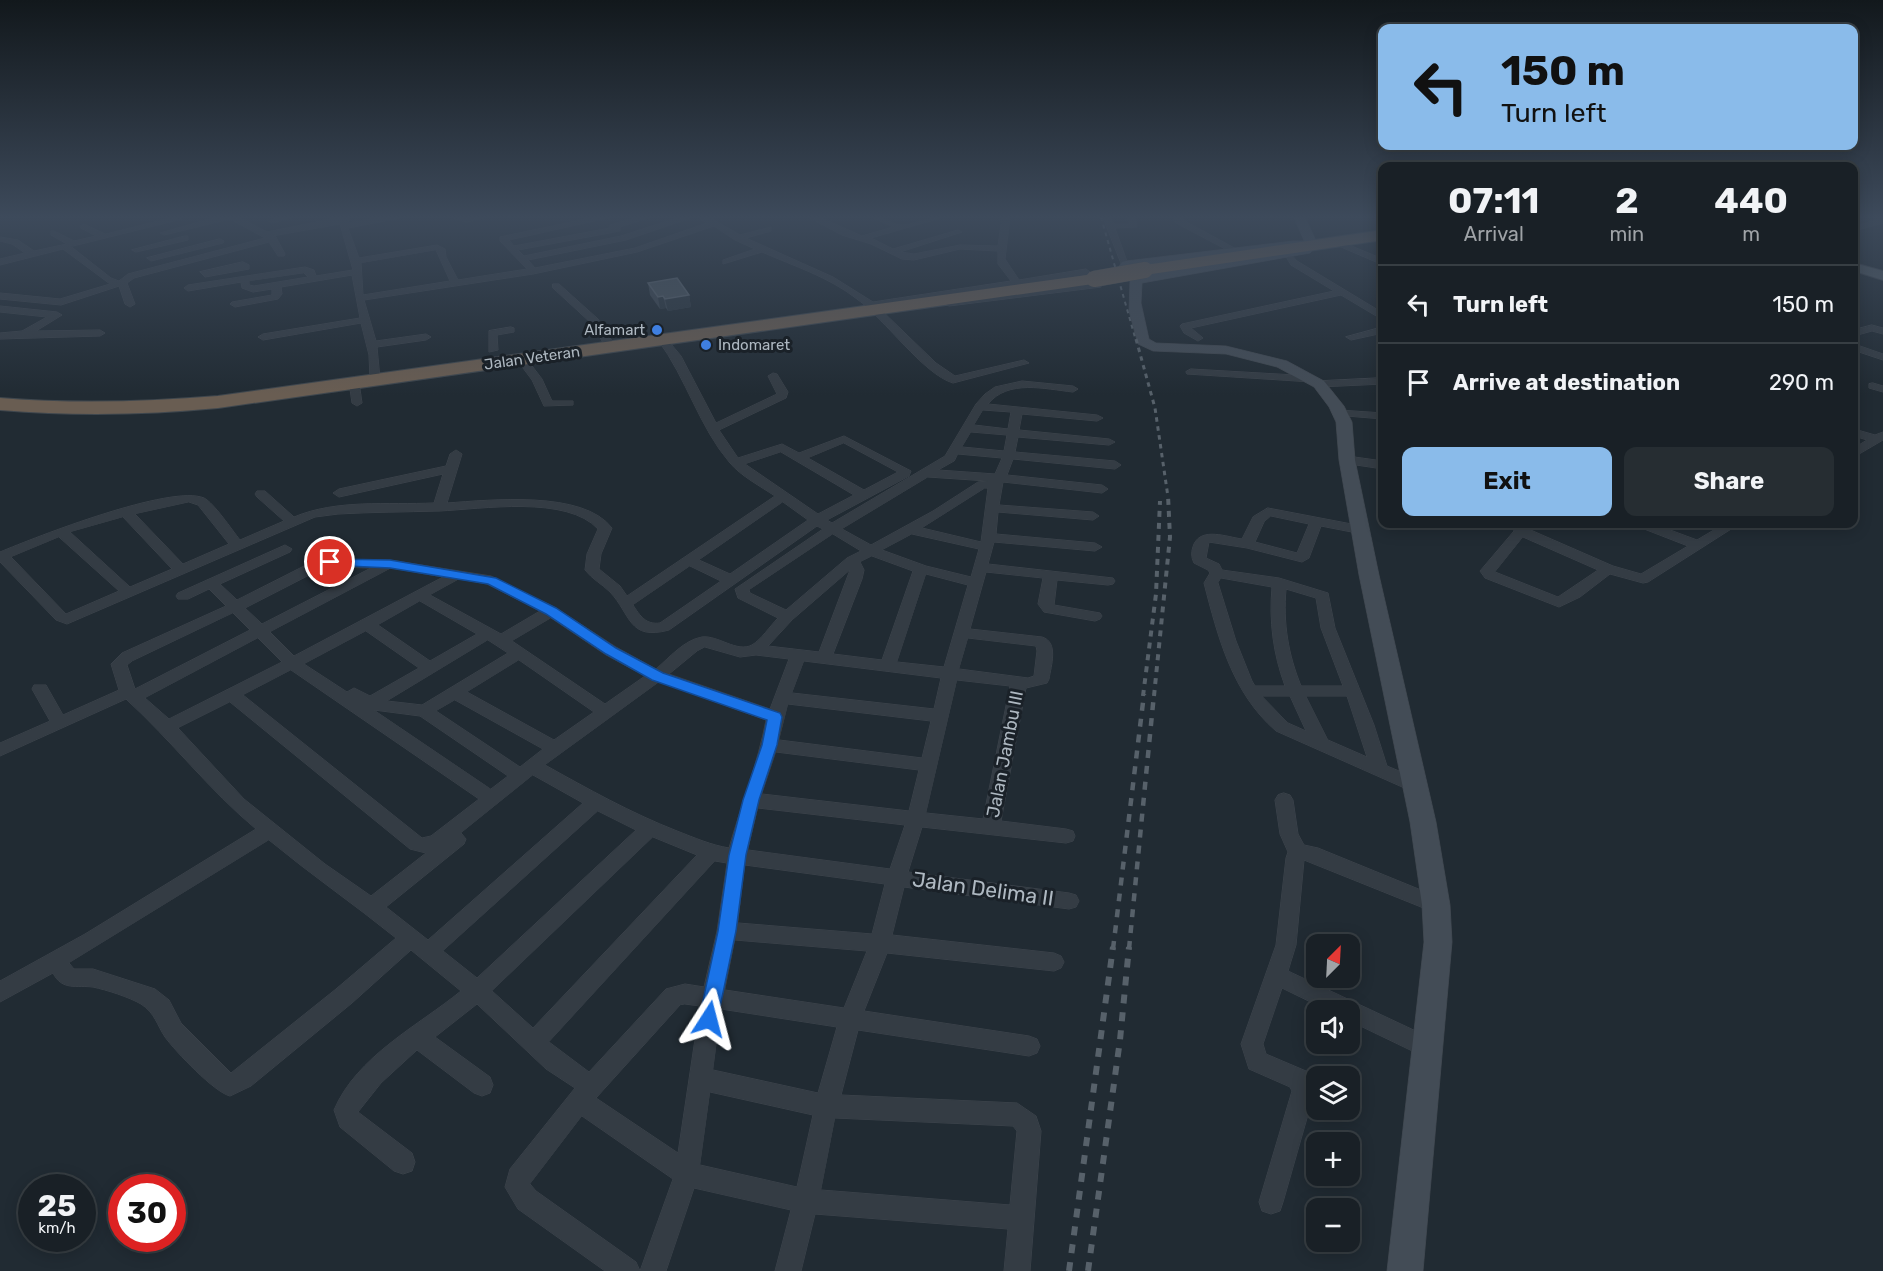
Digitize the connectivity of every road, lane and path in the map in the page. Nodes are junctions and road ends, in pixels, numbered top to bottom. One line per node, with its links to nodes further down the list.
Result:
1 (103, 276): 25 (street)
2 (129, 276): 17 (street)
3 (263, 276): 14 (street)
4 (312, 276): 16 (street)
5 (333, 276): 16 (street)
6 (357, 276): 26 (street)
7 (452, 276): 19 (street)
8 (502, 276): 19 (street)
9 (825, 276): 30 (street)
10 (1012, 276): 18 (street)
11 (1109, 276): 15 (highway, Jalan Veteran, bridge)
12 (1135, 276): 57 (street)
13 (1316, 276): 23 (street)
14 (245, 279): 20 (street); 22 (street)
15 (1093, 279): 18 (street); 30 (highway, Jalan Veteran)
16 (313, 280): 20 (street)
17 (116, 282): 25 (street); 27 (street)
18 (1016, 282): 30 (street)
19 (456, 284): 26 (street)
20 (276, 285): 28 (street)
21 (556, 286): 46 (street)
22 (188, 288)
23 (1343, 292): 31 (street); 43 (street)
24 (0, 296): 25 (street)
25 (35, 298): 29 (street)
26 (360, 298): 32 (street)
27 (130, 304)
28 (235, 304)
29 (2, 309): 38 (street)
30 (876, 309): 44 (highway, Jalan Veteran); 51 (street)
31 (1378, 314)
32 (364, 320): 40 (street); 45 (street)
33 (511, 330): 48 (street)
34 (1378, 331): 42 (street)
35 (1883, 331): 36 (street)
36 (1858, 332)
37 (100, 333): 38 (street)
38 (24, 334): 39 (street)
39 (0, 336)
40 (263, 337)
41 (426, 337): 45 (street)
42 (1351, 337)
43 (1198, 338)
44 (663, 340): 46 (highway, Jalan Veteran); 68 (street)
45 (371, 345): 54 (street)
46 (611, 347): 50 (highway, Jalan Veteran)
47 (1858, 350): 49 (street)
48 (494, 356): 50 (highway, Jalan Veteran); 54 (highway, Jalan Veteran)
49 (1883, 357)
50 (522, 360): 60 (street)
51 (1024, 363)
52 (1191, 372): 57 (street)
53 (772, 376): 68 (street)
54 (375, 379): 56 (highway, Jalan Veteran)
55 (1378, 381): 57 (street)
56 (354, 382): 59 (street); 61 (highway, Jalan Veteran)
57 (1316, 382): 64 (street)
58 (1073, 389): 62 (street)
59 (357, 403)
60 (569, 403)
61 (0, 404)
62 (980, 406): 63 (street); 67 (street)
63 (1017, 409): 66 (street); 69 (street)
64 (1340, 413): 65 (street); 78 (street)
65 (1378, 416)
66 (1097, 418)
67 (966, 428): 69 (street); 73 (street)
68 (712, 429): 79 (street)
69 (1012, 433): 72 (street); 76 (street)
70 (1858, 433): 71 (street)
71 (1880, 437): 74 (street)
72 (1109, 442)
73 (956, 450): 76 (street); 83 (street)
74 (1858, 451)
75 (456, 454): 82 (street)
76 (1008, 455): 81 (street); 84 (street)
77 (798, 458): 79 (street); 89 (street); 89 (street)
78 (1347, 460): 80 (street); 104 (street)
79 (736, 463): 88 (street)
80 (1378, 464)
81 (1114, 465)
82 (451, 469): 86 (street); 90 (street)
83 (927, 473): 84 (street); 101 (street)
84 (998, 481): 85 (street); 91 (street); 102 (street)
85 (1101, 489)
86 (339, 493)
87 (261, 494): 95 (street)
88 (783, 496): 94 (street); 113 (street)
89 (865, 496): 94 (street)
90 (439, 507): 95 (street); 130 (street)
91 (993, 508): 93 (street); 105 (street)
92 (126, 512): 103 (street); 106 (street); 118 (street)
93 (1093, 516)
94 (818, 520): 101 (street); 123 (street)
95 (291, 521): 106 (street)
96 (1316, 522): 104 (street); 107 (street); 107 (street)
97 (1517, 528): 117 (street)
98 (1520, 528): 117 (street)
99 (1654, 528): 108 (street)
100 (1721, 528): 108 (street)
101 (832, 529): 111 (street); 134 (street)
102 (909, 529): 105 (street); 111 (street)
103 (61, 531): 112 (street); 127 (street)
104 (1362, 531): 171 (street)
105 (988, 542): 109 (street); 121 (street)
106 (236, 544): 118 (street)
107 (1247, 544): 119 (street)
108 (1698, 545): 117 (street)
109 (1095, 547)
110 (285, 549): 126 (street)
111 (871, 551): 114 (street); 116 (street)
112 (1, 557): 127 (street)
113 (689, 560): 123 (street); 130 (street)
114 (852, 561): 134 (street); 142 (street)
115 (390, 564): 120 (street); 131 (street); 136 (street)
116 (921, 569): 121 (street); 144 (street)
117 (1608, 569)
118 (181, 570): 127 (street)
119 (1217, 573): 125 (street); 151 (street)
120 (456, 574): 128 (street); 132 (street)
121 (979, 575): 122 (street); 137 (street)
122 (1051, 575): 124 (street); 133 (street)
123 (731, 580): 130 (street)
124 (1108, 581)
125 (1279, 582): 150 (street); 152 (street)
126 (211, 583): 129 (street); 131 (street)
127 (129, 593)
128 (419, 595): 135 (street); 138 (street)
129 (183, 596)
130 (625, 604)
131 (235, 607): 136 (street); 154 (street)
132 (551, 611): 138 (street); 147 (street)
133 (1095, 616)
134 (787, 617): 139 (street)
135 (367, 625): 143 (street); 145 (street)
136 (259, 632): 143 (street); 154 (street)
137 (963, 633): 146 (street); 148 (street)
138 (494, 637): 140 (street); 145 (street)
139 (756, 650): 141 (street); 147 (street)
140 (518, 654): 153 (street); 159 (street)
141 (798, 655): 142 (street); 156 (street)
142 (824, 658): 144 (street)
143 (296, 661): 155 (street); 157 (street); 172 (street)
144 (887, 667): 146 (street)
145 (430, 668): 157 (street)
146 (950, 674): 148 (street); 160 (street)
147 (657, 676): 159 (street); 161 (street)
148 (1019, 682): 177 (street, Jalan Jambu III)
149 (40, 689): 162 (street)
150 (1293, 690): 151 (street); 152 (street); 164 (street)
151 (1251, 691): 164 (street)
152 (1353, 691): 169 (street)
153 (455, 693): 158 (street); 166 (street)
154 (131, 694): 162 (street); 163 (street)
155 (231, 694): 163 (street); 172 (street)
156 (783, 698): 160 (street); 161 (street)
157 (369, 704): 158 (street)
158 (424, 711): 170 (street, Jalan Delima II)
159 (605, 712): 166 (street)
160 (941, 716): 168 (street)
161 (775, 717): 165 (street)
162 (59, 722): 167 (street)
163 (167, 726): 179 (street)
164 (1321, 743): 169 (street)
165 (770, 745): 168 (street); 173 (street)
166 (555, 748): 170 (street)
167 (0, 750)
168 (930, 765): 176 (street)
169 (1379, 768): 171 (street)
170 (532, 771): 172 (street); 175 (street, Jalan Delima II); 187 (street)
171 (1415, 785): 186 (street)
172 (493, 799)
173 (751, 800): 176 (street); 183 (street)
174 (1284, 800): 181 (street)
175 (596, 802): 178 (street, Jalan Delima II); 191 (street)
176 (916, 818): 177 (street); 184 (street)
177 (991, 827): 180 (street)
178 (650, 828): 182 (street, Jalan Delima II); 195 (street)
179 (270, 830): 187 (street); 192 (street)
180 (1066, 836)
181 (1299, 852): 186 (street); 194 (street)
182 (711, 853): 183 (street, Jalan Delima II); 200 (street)
183 (737, 855): 184 (street, Jalan Delima II); 188 (street)
184 (897, 878): 185 (street, Jalan Delima II); 190 (street)
185 (1069, 901)
186 (1436, 905): 202 (street)
187 (372, 907): 189 (street)
188 (727, 931): 190 (street); 197 (street)
189 (410, 938): 191 (street); 192 (street)
190 (880, 943): 193 (street); 198 (street)
191 (427, 953): 195 (street)
192 (56, 959): 196 (street)
193 (1054, 962)
194 (1275, 975): 202 (street); 210 (street)
195 (477, 991): 199 (street); 200 (street)
196 (0, 992)
197 (712, 1000): 198 (street); 203 (street); 205 (street)
198 (850, 1020): 201 (street); 206 (street)
199 (419, 1038): 204 (street); 207 (street)
200 (533, 1043): 205 (street)
201 (1029, 1047)
202 (1429, 1048): 216 (street)
203 (702, 1078): 206 (street); 208 (street)
204 (482, 1086)
205 (586, 1094): 208 (street); 212 (street)
206 (826, 1106): 209 (street); 211 (street)
207 (402, 1162)
208 (687, 1174): 209 (street); 213 (street)
209 (807, 1201): 211 (street); 214 (street)
210 (1271, 1202)
211 (1022, 1218): 215 (street)
212 (627, 1271)
213 (653, 1271)
214 (788, 1271)
215 (1017, 1271)
216 (1405, 1271)

